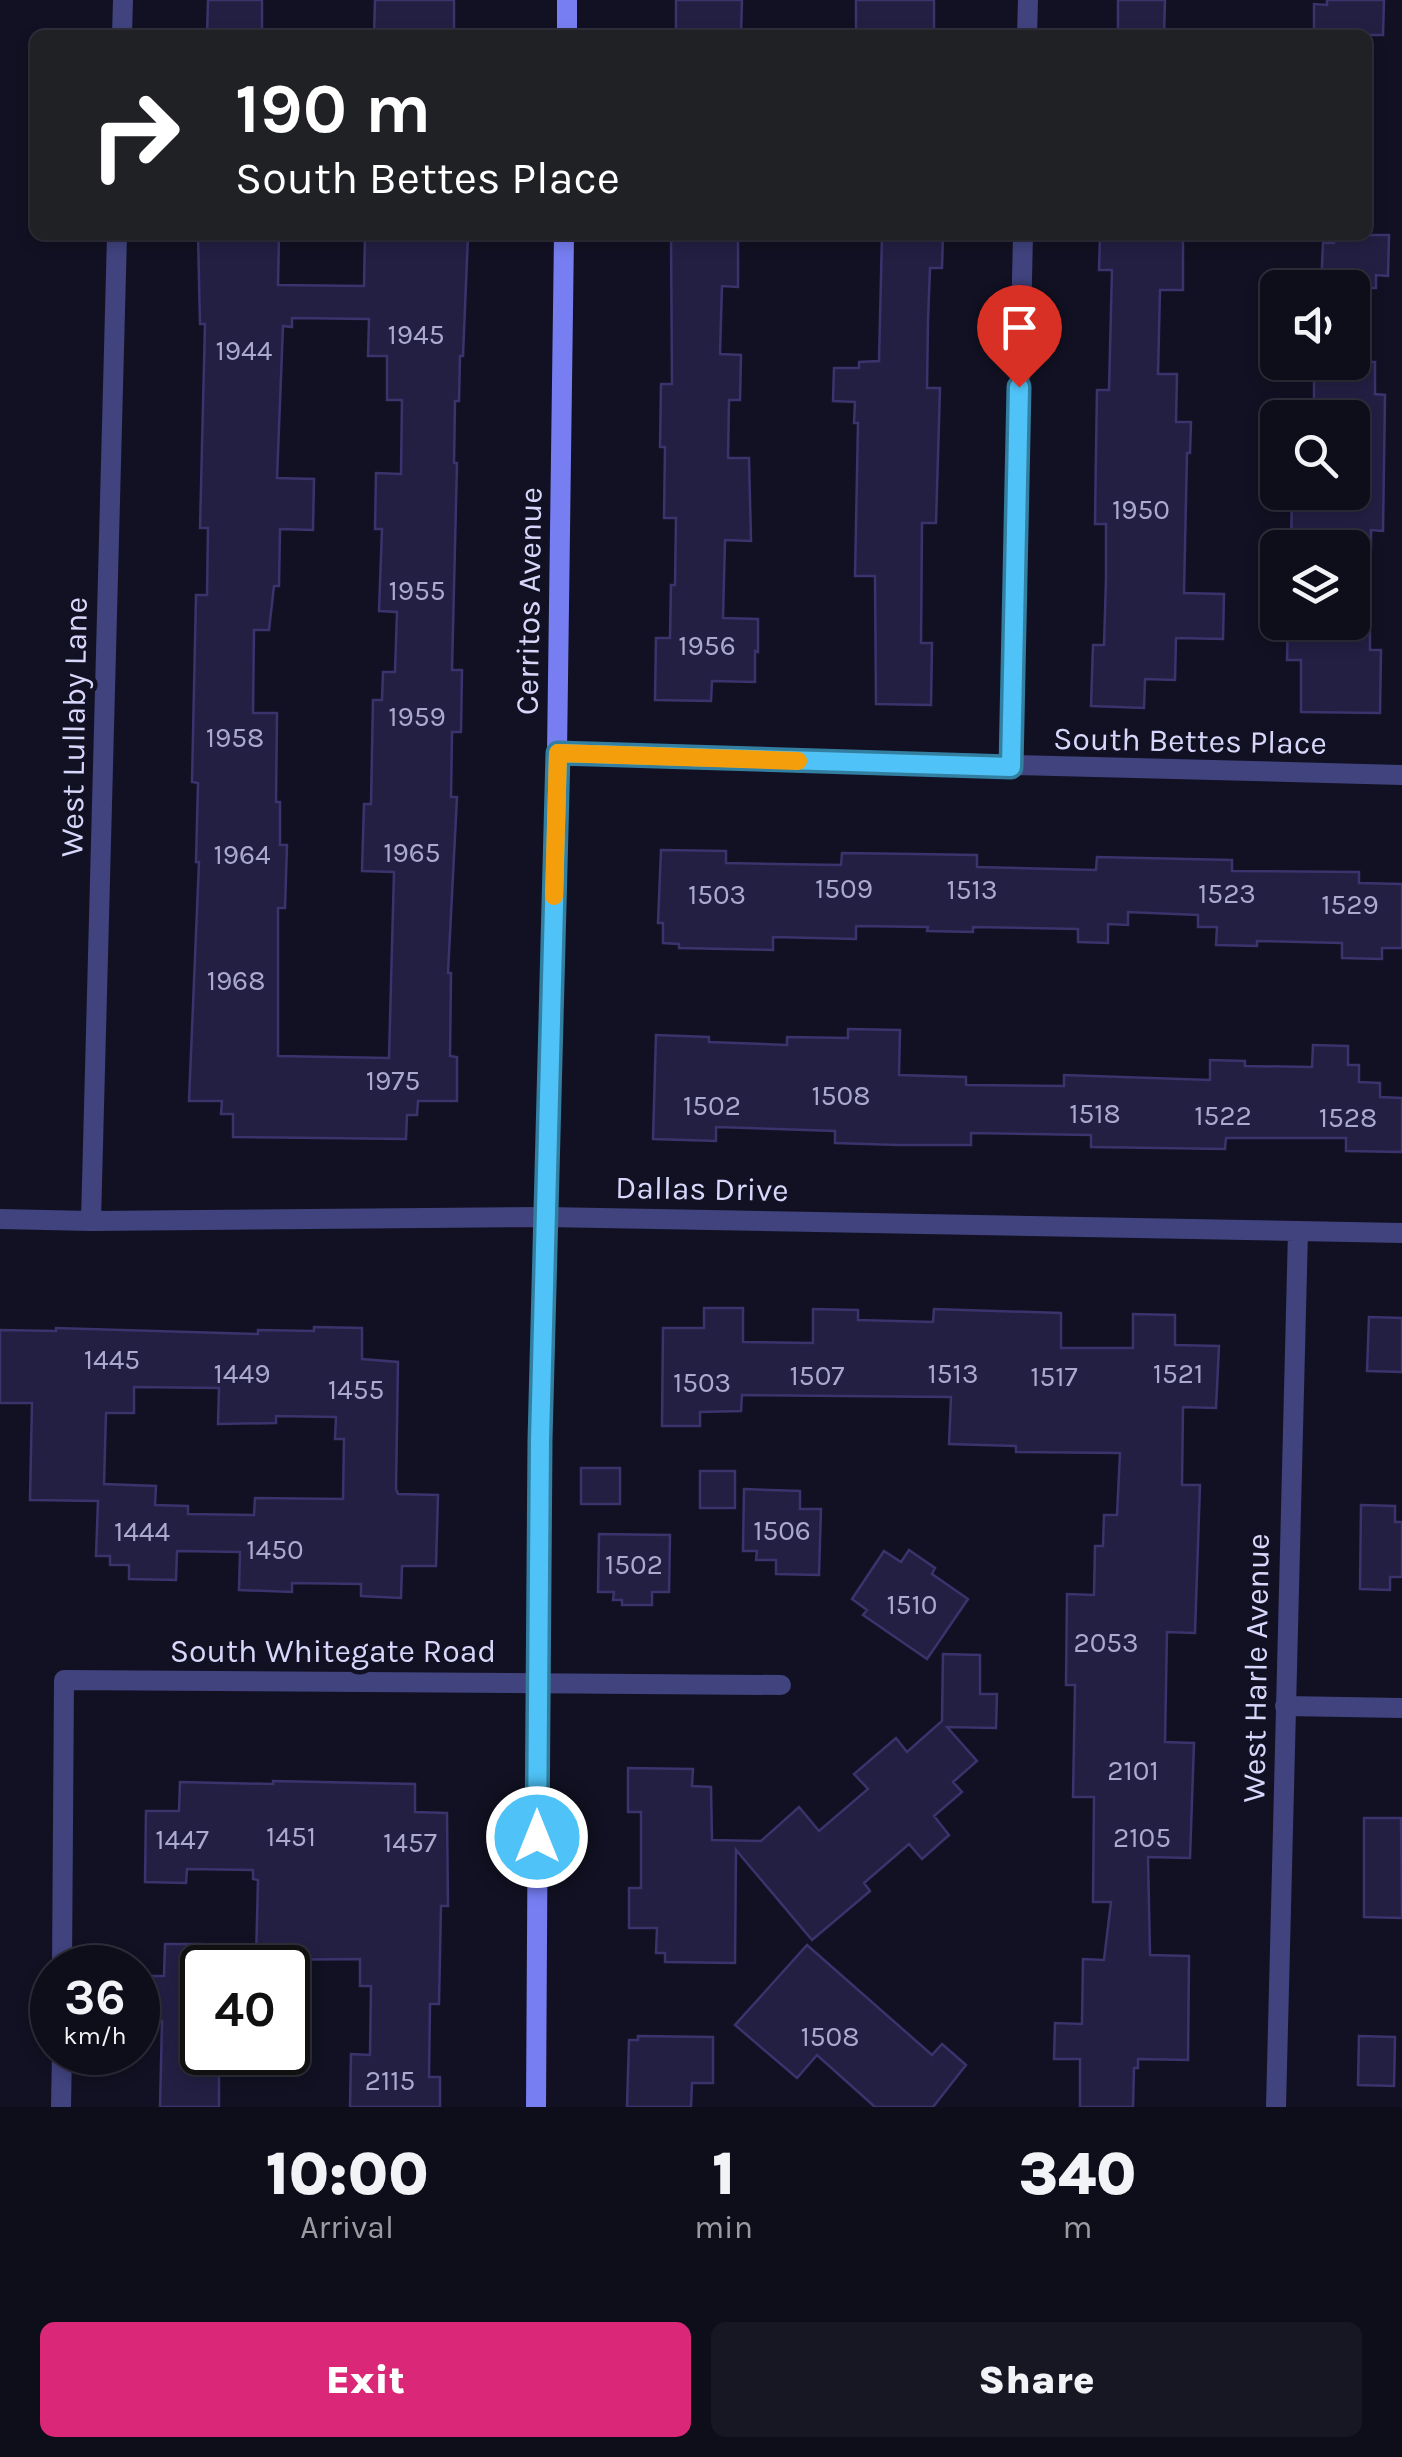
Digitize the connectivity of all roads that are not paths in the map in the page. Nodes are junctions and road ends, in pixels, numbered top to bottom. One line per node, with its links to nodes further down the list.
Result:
1 (122, 0): 4 (street)
2 (567, 0): 5 (street)
3 (1028, 0): 6 (street)
4 (122, 30)
5 (567, 30)
6 (1027, 30)
7 (116, 240): 15 (street, West Lullaby Lane)
8 (564, 240): 10 (street, Cerritos Avenue)
9 (1022, 240): 11 (street)
10 (558, 753): 11 (street, South Bettes Place); 13 (street, Cerritos Avenue)
11 (1011, 767): 12 (street, South Bettes Place)
12 (1402, 775)
13 (546, 1216): 15 (street, Dallas Drive); 16 (street, Dallas Drive); 18 (street, Cerritos Avenue)
14 (0, 1219): 15 (street, Dallas Drive)
15 (91, 1221)
16 (1298, 1231): 17 (street, Dallas Drive); 20 (street, West Harle Avenue)
17 (1402, 1233)
18 (538, 1682): 19 (street, South Whitegate Road); 22 (street, South Whitegate Road); 25 (street, Cerritos Avenue)
19 (781, 1685)
20 (1284, 1706): 21 (street); 26 (street, West Harle Avenue)
21 (1402, 1708)
22 (62, 1945)
23 (62, 2075): 24 (street)
24 (61, 2107)
25 (536, 2107)
26 (1276, 2107)

